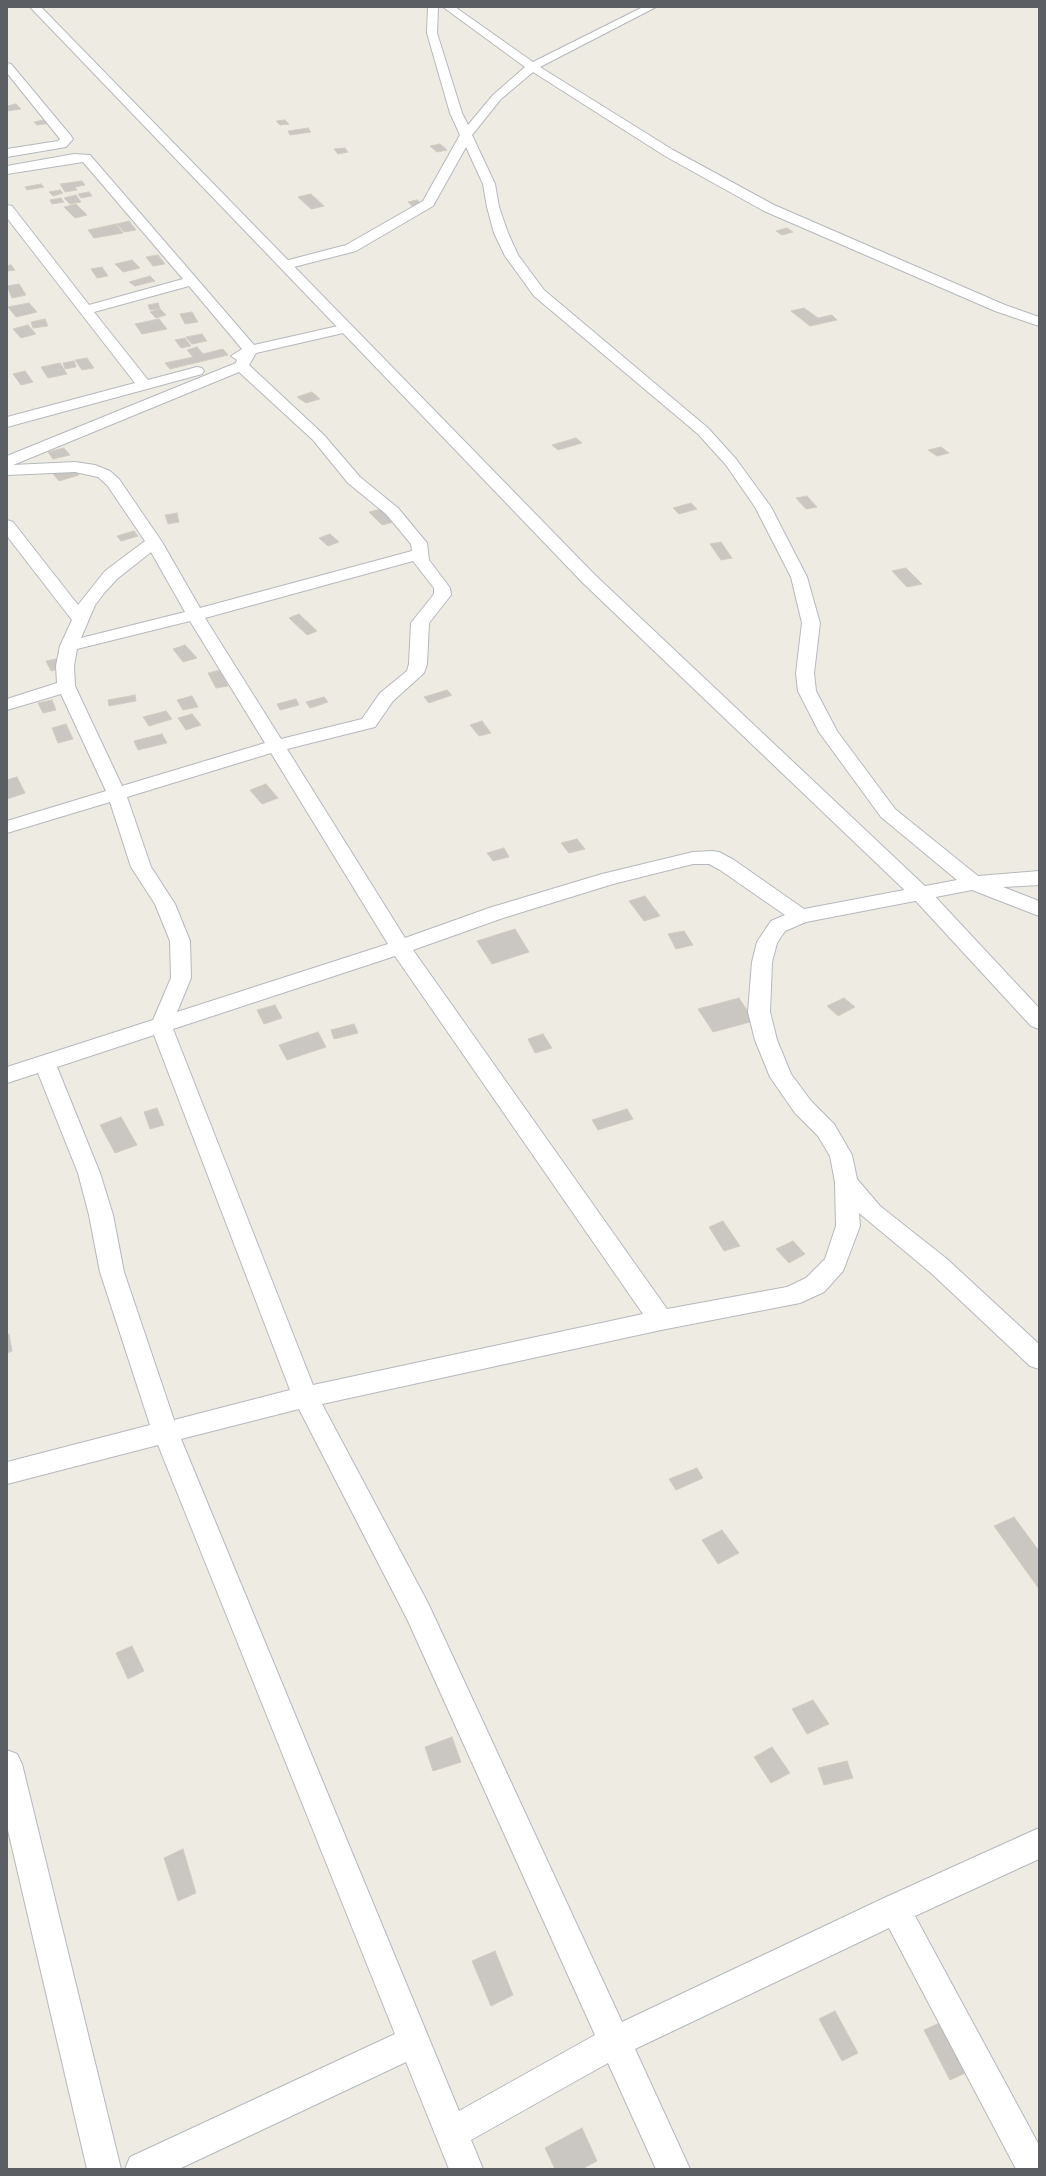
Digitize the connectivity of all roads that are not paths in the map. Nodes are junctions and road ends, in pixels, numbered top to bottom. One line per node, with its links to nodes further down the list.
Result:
1 (35, 7): 12 (street)
2 (433, 7): 7 (street)
3 (448, 7): 6 (street)
4 (651, 7): 6 (street)
5 (7, 66): 8 (street)
6 (532, 67): 7 (street); 15 (street)
7 (466, 135): 12 (street); 35 (street)
8 (7, 153)
9 (7, 170): 13 (street)
10 (7, 208): 11 (street)
11 (12, 224): 14 (street)
12 (286, 265): 16 (street)
13 (192, 281): 14 (street); 17 (street)
14 (86, 310): 19 (street)
15 (1039, 322)
16 (347, 328): 17 (street); 36 (street)
17 (251, 350): 18 (street); 19 (street)
18 (241, 366): 21 (street); 25 (street)
19 (144, 385): 20 (street)
20 (7, 422)
21 (7, 462)
22 (7, 470): 24 (street)
23 (7, 525): 27 (street)
24 (154, 542): 26 (street); 27 (street)
25 (420, 554): 26 (street); 31 (street)
26 (195, 614): 28 (street); 31 (street)
27 (81, 620): 28 (street)
28 (69, 646): 29 (street)
29 (66, 686): 30 (street); 32 (street)
30 (7, 705)
31 (275, 746): 32 (street); 39 (street)
32 (117, 795): 33 (street); 41 (street)
33 (7, 827)
34 (1039, 878): 35 (street)
35 (974, 883): 36 (street); 37 (street)
36 (921, 894): 38 (street); 40 (street)
37 (1039, 909)
38 (801, 916): 39 (street); 44 (street)
39 (400, 947): 41 (street); 45 (street)
40 (1039, 1021)
41 (161, 1025): 42 (street); 47 (street)
42 (45, 1064): 43 (street); 48 (street)
43 (8, 1072)
44 (846, 1182): 45 (street); 46 (street)
45 (661, 1320): 47 (street)
46 (1039, 1359)
47 (305, 1397): 48 (street); 54 (street)
48 (166, 1434): 49 (street); 53 (street)
49 (7, 1473)
50 (7, 1764): 56 (street)
51 (1039, 1843): 52 (street)
52 (895, 1909): 54 (street); 60 (street)
53 (413, 2042): 55 (street); 57 (street)
54 (614, 2042): 55 (street); 59 (street)
55 (451, 2133): 58 (street)
56 (104, 2169)
57 (142, 2169)
58 (466, 2169)
59 (673, 2169)
60 (1034, 2169)

